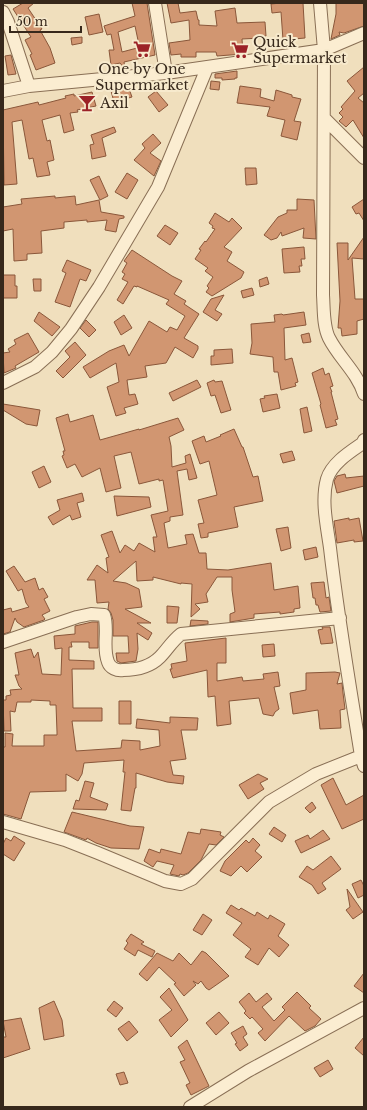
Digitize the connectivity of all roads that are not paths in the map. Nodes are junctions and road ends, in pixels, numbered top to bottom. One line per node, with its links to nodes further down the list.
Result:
1 (155, 3): 7 (street)
2 (320, 3): 5 (street)
3 (3, 12): 8 (street)
4 (364, 33): 5 (street)
5 (324, 50): 6 (street); 10 (street)
6 (207, 68): 7 (street); 12 (street)
7 (166, 73): 8 (street)
8 (29, 86): 9 (street)
9 (3, 91)
10 (324, 118): 11 (street); 13 (street)
11 (364, 158)
12 (3, 383)
13 (364, 394)
14 (364, 442): 15 (street)
15 (340, 618): 16 (street); 17 (street)
16 (3, 642)
17 (362, 761): 18 (street)
18 (3, 822)
19 (364, 1008): 20 (street)
20 (190, 1107)

